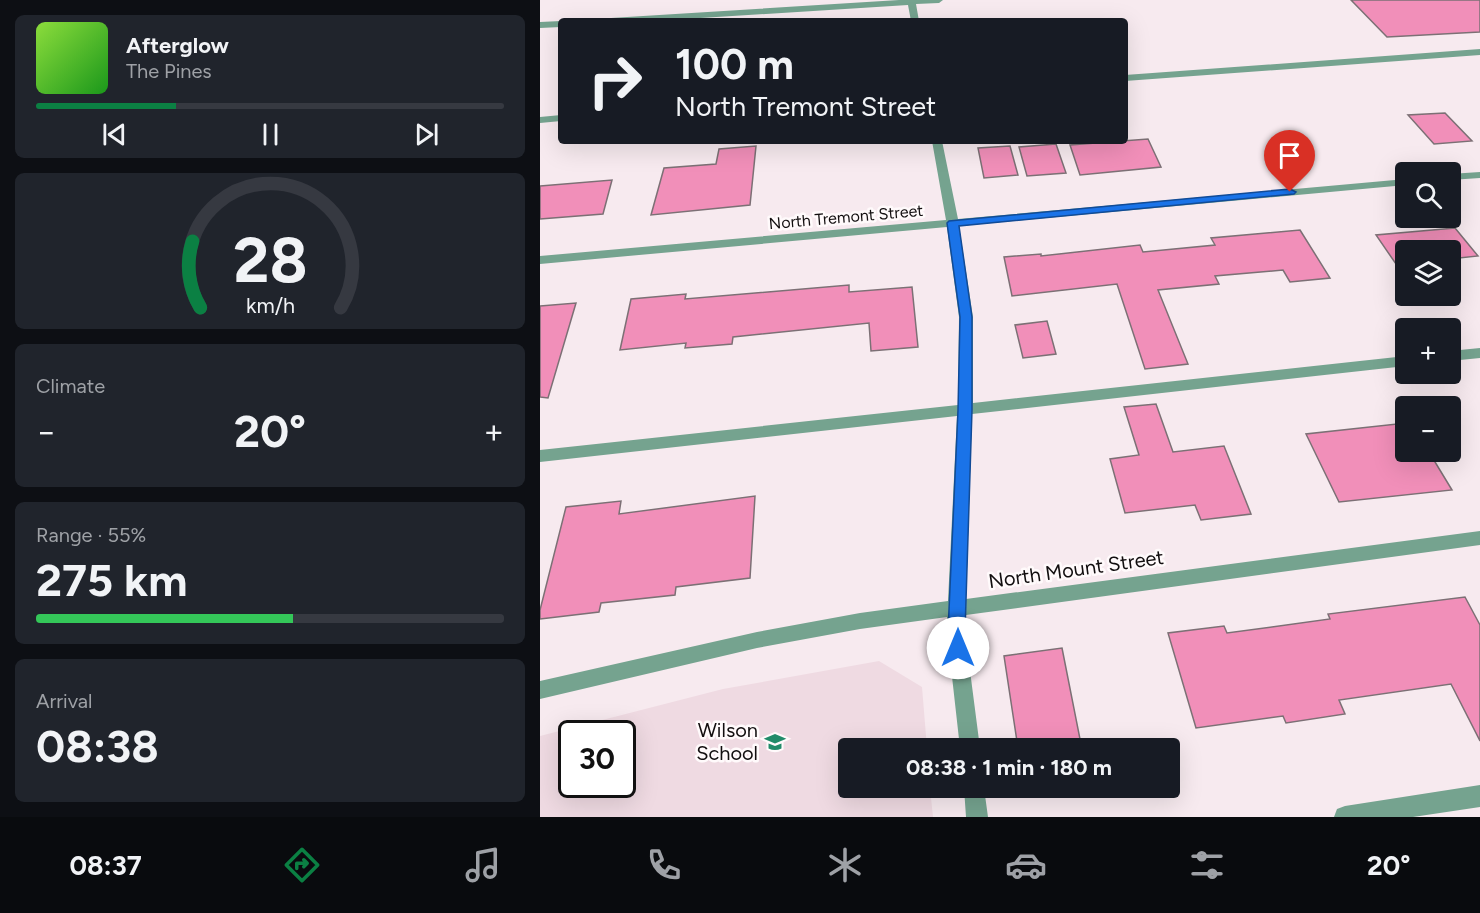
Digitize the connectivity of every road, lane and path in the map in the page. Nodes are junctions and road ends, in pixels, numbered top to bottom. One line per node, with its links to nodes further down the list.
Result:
1 (939, 0): 2 (street)
2 (911, 1): 3 (street); 4 (street)
3 (655, 18)
4 (914, 18)
5 (558, 24): 6 (street)
6 (540, 26)
7 (1480, 52): 8 (street)
8 (1128, 78)
9 (558, 118): 10 (street)
10 (540, 120)
11 (938, 144): 15 (street)
12 (1480, 175): 13 (street)
13 (1461, 176)
14 (1395, 183): 15 (street, North Tremont Street)
15 (953, 223): 16 (street, North Tremont Street); 20 (street)
16 (540, 260)
17 (1480, 352): 18 (street)
18 (1461, 355)
19 (1395, 362): 20 (street)
20 (965, 410): 21 (street); 23 (street)
21 (540, 456)
22 (1480, 538): 23 (street, North Mount Street)
23 (957, 607): 24 (street, North Mount Street); 25 (street)
24 (540, 690)
25 (969, 738)
26 (1480, 796): 29 (street)
27 (975, 798): 28 (street)
28 (977, 817)
29 (1345, 817)

